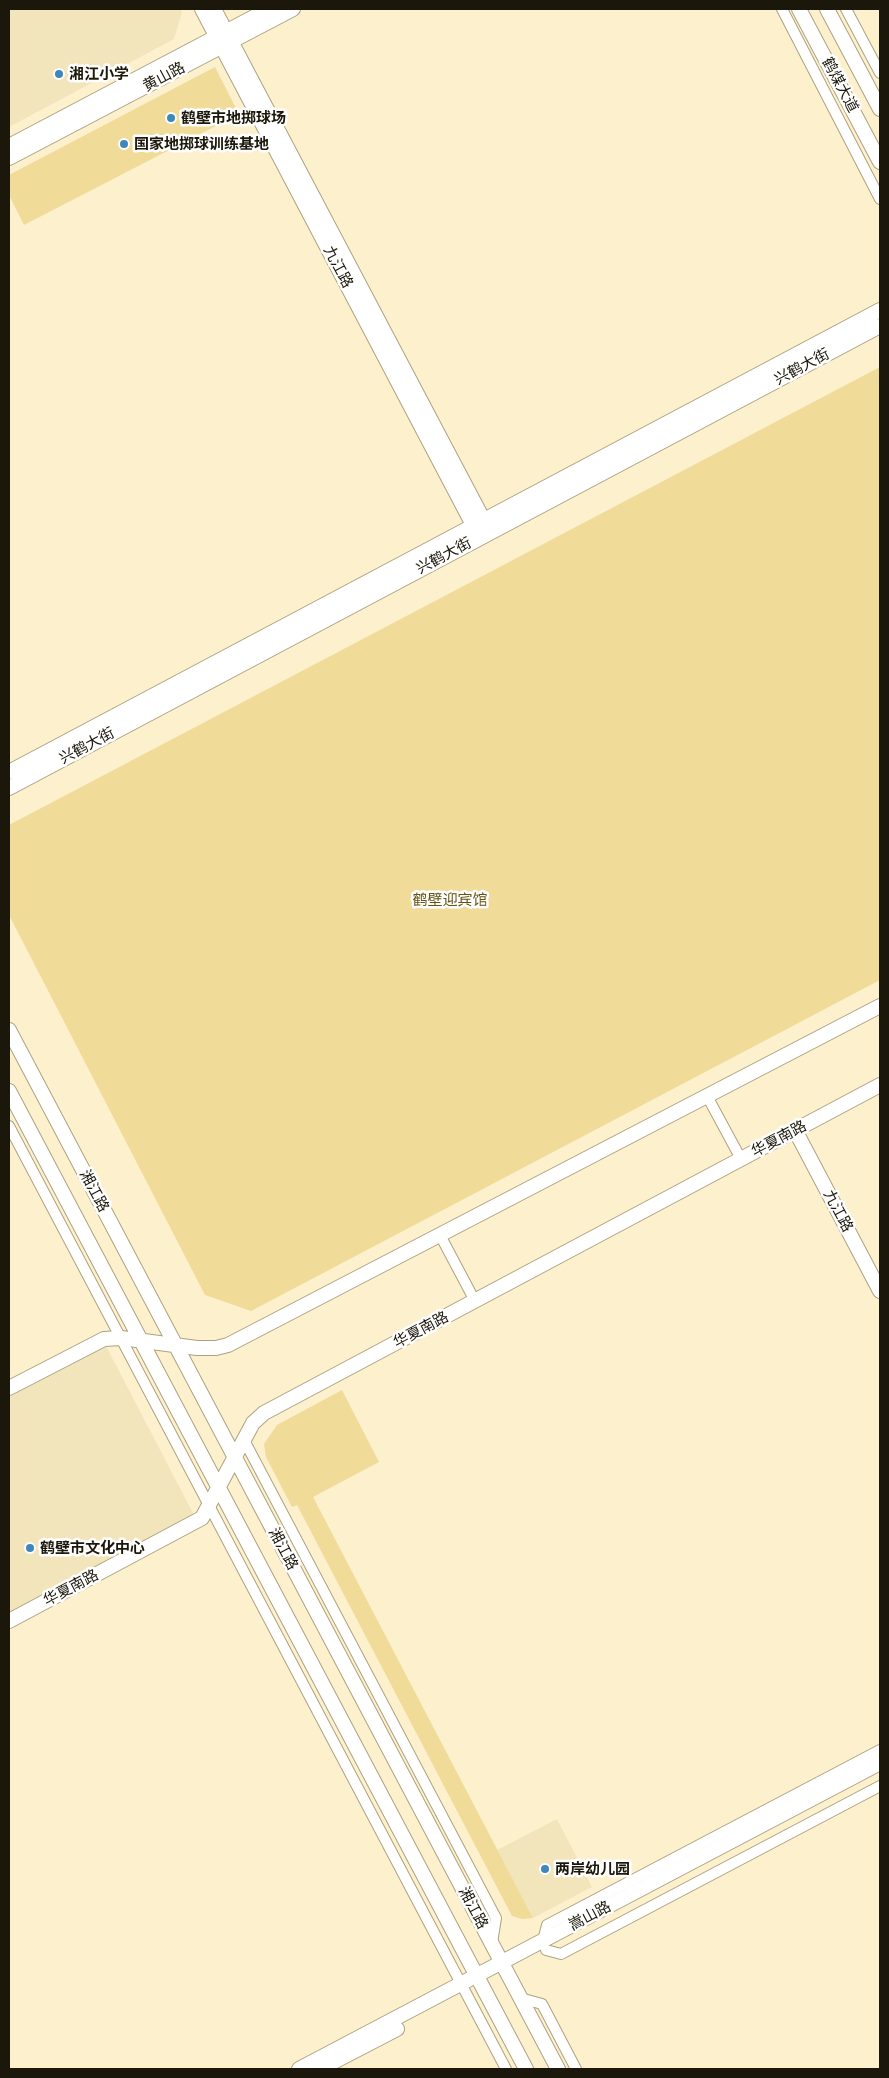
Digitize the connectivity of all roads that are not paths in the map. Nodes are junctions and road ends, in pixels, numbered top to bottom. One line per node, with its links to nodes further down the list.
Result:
1 (202, 9): 9 (main road, 九江路)
2 (214, 9): 9 (main road, 九江路)
3 (269, 9): 9 (main road, 黄山路)
4 (293, 9): 9 (main road, 黄山路)
5 (782, 9): 15 (street)
6 (800, 9): 14 (main road, 鹤煤大道)
7 (827, 9): 11 (main road, 鹤煤大道)
8 (846, 9): 10 (street)
9 (224, 39): 12 (main road, 黄山路); 13 (main road, 黄山路); 18 (main road, 九江路)
10 (880, 74)
11 (880, 109)
12 (9, 146)
13 (9, 158)
14 (880, 162)
15 (880, 199)
16 (880, 310): 18 (main road, 兴鹤大街)
17 (880, 326): 20 (main road, 兴鹤大街)
18 (478, 522): 19 (main road, 兴鹤大街)
19 (9, 772)
20 (9, 788)
21 (880, 1006): 25 (main road)
22 (9, 1030): 35 (main road, 湘江路)
23 (880, 1085): 27 (main road, 华夏南路)
24 (9, 1091): 34 (main road, 湘江路)
25 (707, 1096): 28 (street); 29 (main road)
26 (9, 1126): 33 (street)
27 (799, 1128): 28 (main road, 华夏南路); 30 (main road, 九江路); 31 (main road, 九江路)
28 (741, 1159): 32 (main road, 华夏南路)
29 (440, 1235): 32 (street); 35 (main road)
30 (880, 1272)
31 (880, 1291)
32 (475, 1301): 37 (main road, 华夏南路)
33 (120, 1338): 34 (main road); 36 (main road); 40 (street)
34 (141, 1340): 35 (main road); 39 (main road, 湘江路)
35 (176, 1345): 38 (main road, 湘江路)
36 (9, 1388)
37 (244, 1440): 38 (main road, 华夏南路); 46 (street)
38 (235, 1458): 39 (main road, 华夏南路); 46 (main road, 湘江路)
39 (219, 1489): 40 (main road, 华夏南路); 49 (main road, 湘江路)
40 (209, 1508): 41 (main road, 华夏南路); 50 (street)
41 (9, 1621)
42 (880, 1750): 47 (street)
43 (880, 1763): 47 (main road, 嵩山路)
44 (880, 1774): 47 (main road, 嵩山路)
45 (880, 1786): 47 (street)
46 (492, 1943): 48 (main road, 湘江路)
47 (545, 1945): 48 (main road, 嵩山路)
48 (504, 1967): 49 (main road, 嵩山路); 51 (main road, 湘江路)
49 (478, 1980): 50 (main road, 嵩山路); 55 (main road, 湘江路)
50 (463, 1988): 52 (main road, 嵩山路); 53 (main road, 嵩山路); 54 (street)
51 (520, 1998): 56 (main road, 湘江路); 57 (street)
52 (300, 2069)
53 (320, 2069)
54 (506, 2069)
55 (526, 2069)
56 (558, 2069)
57 (576, 2069)

